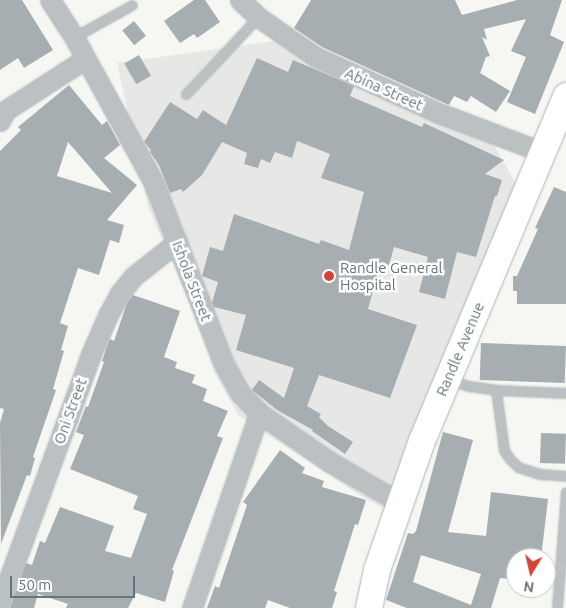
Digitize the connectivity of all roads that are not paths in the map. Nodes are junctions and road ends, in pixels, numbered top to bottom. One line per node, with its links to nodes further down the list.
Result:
1 (50, 0): 5 (street, Ishola Street)
2 (240, 0): 4 (street, Abina Street)
3 (132, 4): 5 (lane)
4 (258, 17): 7 (lane); 10 (street, Abina Street)
5 (74, 38): 6 (street, Ishola Street)
6 (85, 59): 9 (street); 11 (street, Ishola Street)
7 (186, 94)
8 (566, 96): 10 (street, Randle Avenue)
9 (0, 121)
10 (542, 152): 12 (street, Randle Avenue)
11 (177, 242): 15 (street, Ishola Street); 19 (street, Oni Street)
12 (447, 379): 13 (lane); 18 (street, Randle Avenue)
13 (496, 390): 14 (lane); 16 (lane)
14 (566, 393)
15 (259, 413): 18 (street, Ishola Street); 20 (street)
16 (566, 476)
17 (566, 492): 22 (lane)
18 (399, 502): 21 (street, Randle Avenue)
19 (0, 603)
20 (192, 608)
21 (369, 608)
22 (557, 608)

